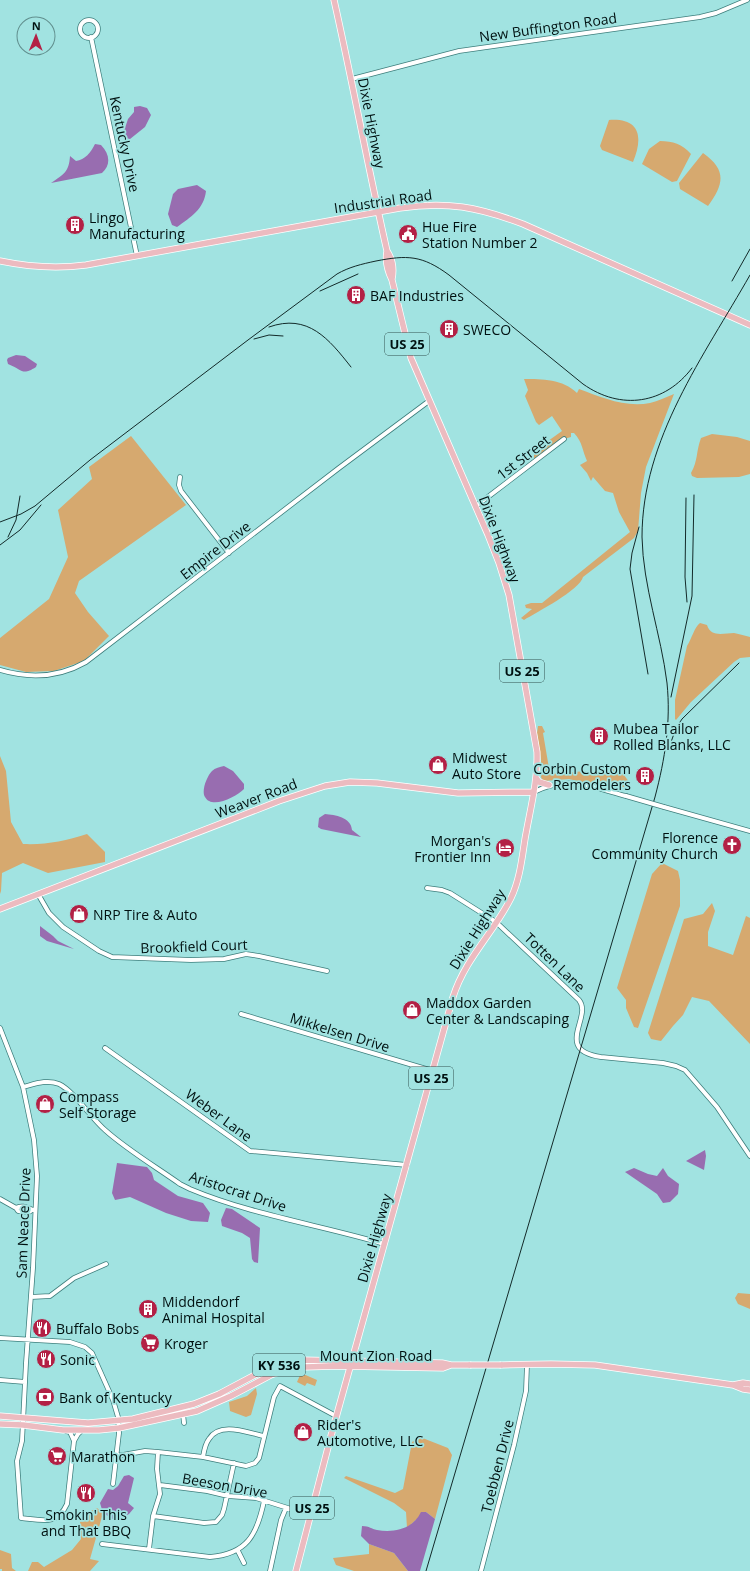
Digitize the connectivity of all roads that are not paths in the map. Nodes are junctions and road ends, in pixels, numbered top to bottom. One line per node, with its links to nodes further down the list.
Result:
1 (334, 0): 4 (main road, Dixie Highway / US 25)
2 (747, 0): 4 (street, New Buffington Road)
3 (91, 37): 3 (street); 6 (street, Kentucky Drive)
4 (352, 79): 5 (main road, Dixie Highway / US 25)
5 (378, 212): 6 (main road, Industrial Road); 8 (main road, Industrial Road); 9 (main road, Dixie Highway / US 25)
6 (137, 256): 7 (main road, Industrial Road)
7 (0, 261)
8 (750, 325)
9 (429, 401): 12 (main road, Dixie Highway / US 25); 13 (street, Empire Drive)
10 (564, 439): 12 (street, 1st Street)
11 (180, 477): 13 (street)
12 (476, 506): 15 (main road, Dixie Highway / US 25)
13 (229, 553): 14 (street, Empire Drive)
14 (0, 670)
15 (536, 778): 16 (main road); 17 (main road, Dixie Highway / US 25)
16 (549, 785): 17 (street); 20 (street, bridge)
17 (534, 792): 18 (main road, Weaver Road); 19 (main road, Dixie Highway / US 25)
18 (519, 793): 19 (main road); 22 (main road, Weaver Road)
19 (532, 803): 24 (main road, Dixie Highway / US 25)
20 (750, 831)
21 (427, 888): 24 (street)
22 (38, 894): 23 (main road, Weaver Road); 25 (street, Brookfield Court)
23 (0, 909)
24 (496, 922): 29 (main road, Dixie Highway / US 25); 31 (street, Totten Lane)
25 (327, 971)
26 (241, 1014): 29 (street, Mikkelsen Drive)
27 (0, 1028): 30 (street, Sam Neace Drive)
28 (105, 1048): 32 (street, Weber Lane)
29 (433, 1071): 32 (main road, Dixie Highway / US 25)
30 (23, 1087): 34 (street, Sam Neace Drive); 35 (street, Aristocrat Drive)
31 (750, 1156)
32 (407, 1165): 35 (main road, Dixie Highway / US 25)
33 (0, 1199): 34 (street)
34 (33, 1210): 37 (street, Sam Neace Drive)
35 (384, 1244): 40 (main road, Dixie Highway / US 25)
36 (106, 1264): 37 (street)
37 (31, 1297): 39 (street, Sam Neace Drive)
38 (0, 1338): 39 (street)
39 (28, 1339): 46 (street, Sam Neace Drive); 54 (street)
40 (354, 1351): 41 (main road); 42 (main road, Dixie Highway / US 25)
41 (365, 1362): 42 (main road, Mount Zion Road / KY 536); 43 (main road, Mount Zion Road / KY 536)
42 (351, 1364): 43 (main road, Mount Zion Road / KY 536); 50 (main road, Mount Zion Road / KY 536); 52 (main road, Dixie Highway / US 25); 54 (main road, Mount Zion Road / KY 536)
43 (451, 1365): 44 (main road, Mount Zion Road / KY 536, bridge)
44 (527, 1365): 48 (main road, Mount Zion Road / KY 536); 80 (street, Toebben Drive)
45 (0, 1380): 46 (street)
46 (25, 1382): 53 (street, Sam Neace Drive)
47 (750, 1384): 48 (main road, Mount Zion Road / KY 536)
48 (733, 1385): 49 (main road, Mount Zion Road / KY 536)
49 (750, 1390)
50 (183, 1414): 55 (street); 58 (main road, Mount Zion Road / KY 536)
51 (0, 1416): 53 (main road, KY 536)
52 (336, 1416): 61 (street); 72 (main road, Dixie Highway / US 25)
53 (23, 1418): 54 (main road, KY 536); 57 (street, Sam Neace Drive)
54 (118, 1421): 58 (street)
55 (184, 1423)
56 (0, 1424): 57 (main road, Mount Zion Road / KY 536)
57 (23, 1425): 59 (main road, Mount Zion Road / KY 536); 62 (street, Sam Neace Drive)
58 (119, 1428): 60 (main road, Mount Zion Road / KY 536); 64 (street)
59 (63, 1430): 60 (main road, Mount Zion Road / KY 536); 62 (street)
60 (82, 1430): 62 (street)
61 (264, 1436): 65 (street); 66 (street)
62 (74, 1441)
63 (158, 1452): 64 (street); 65 (street); 68 (street)
64 (117, 1456): 67 (street)
65 (203, 1457): 66 (street)
66 (234, 1464): 69 (street)
67 (113, 1484)
68 (160, 1485): 69 (street, Beeson Drive); 73 (street)
69 (228, 1496): 70 (street, Beeson Drive); 73 (street)
70 (264, 1501): 71 (street, Beeson Drive); 76 (street)
71 (286, 1508): 72 (street, Beeson Drive); 78 (street)
72 (310, 1515): 79 (main road, Dixie Highway / US 25)
73 (153, 1516): 75 (street)
74 (102, 1544): 75 (street)
75 (149, 1549): 76 (street)
76 (238, 1551): 77 (street)
77 (244, 1563)
78 (270, 1571)
79 (296, 1571)
80 (481, 1571)

